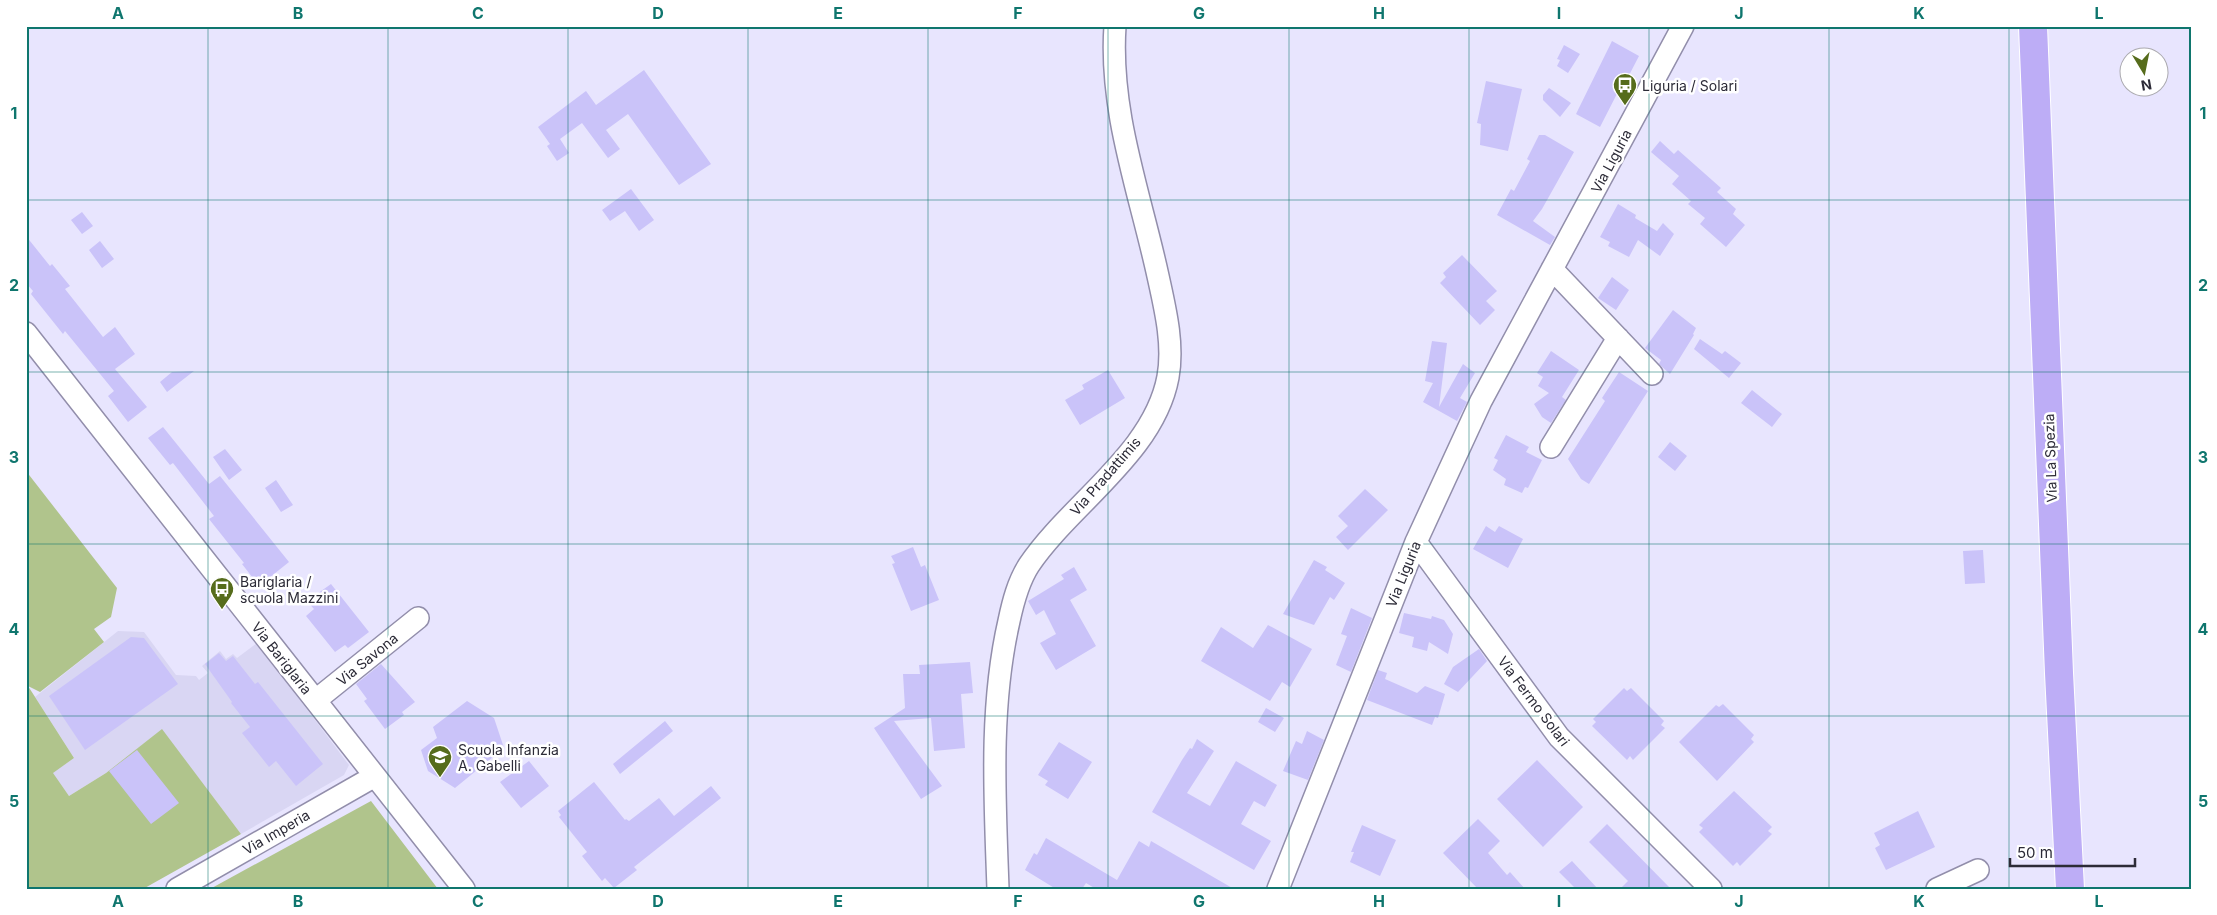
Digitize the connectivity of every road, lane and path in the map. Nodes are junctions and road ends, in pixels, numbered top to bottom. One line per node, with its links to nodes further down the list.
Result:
1 (1115, 26): 17 (street, Via Pradattimis)
2 (1683, 26): 4 (street, Via Liguria)
3 (2033, 26): 20 (main road, Via La Spezia)
4 (1552, 269): 6 (street); 9 (street, Via Liguria)
5 (26, 333): 11 (street, Via Bariglaria)
6 (1618, 338): 7 (street); 8 (street)
7 (1652, 374)
8 (1551, 447)
9 (1416, 542): 14 (street, Via Fermo Solari); 18 (street, Via Liguria)
10 (418, 618): 11 (street, Via Savona)
11 (316, 700): 12 (street, Via Bariglaria)
12 (375, 776): 15 (street, Via Imperia); 16 (street, Via Bariglaria)
13 (1978, 870): 19 (street)
14 (1707, 887)
15 (177, 889)
16 (464, 889)
17 (998, 889)
18 (1278, 889)
19 (1937, 889)
20 (2070, 889)

